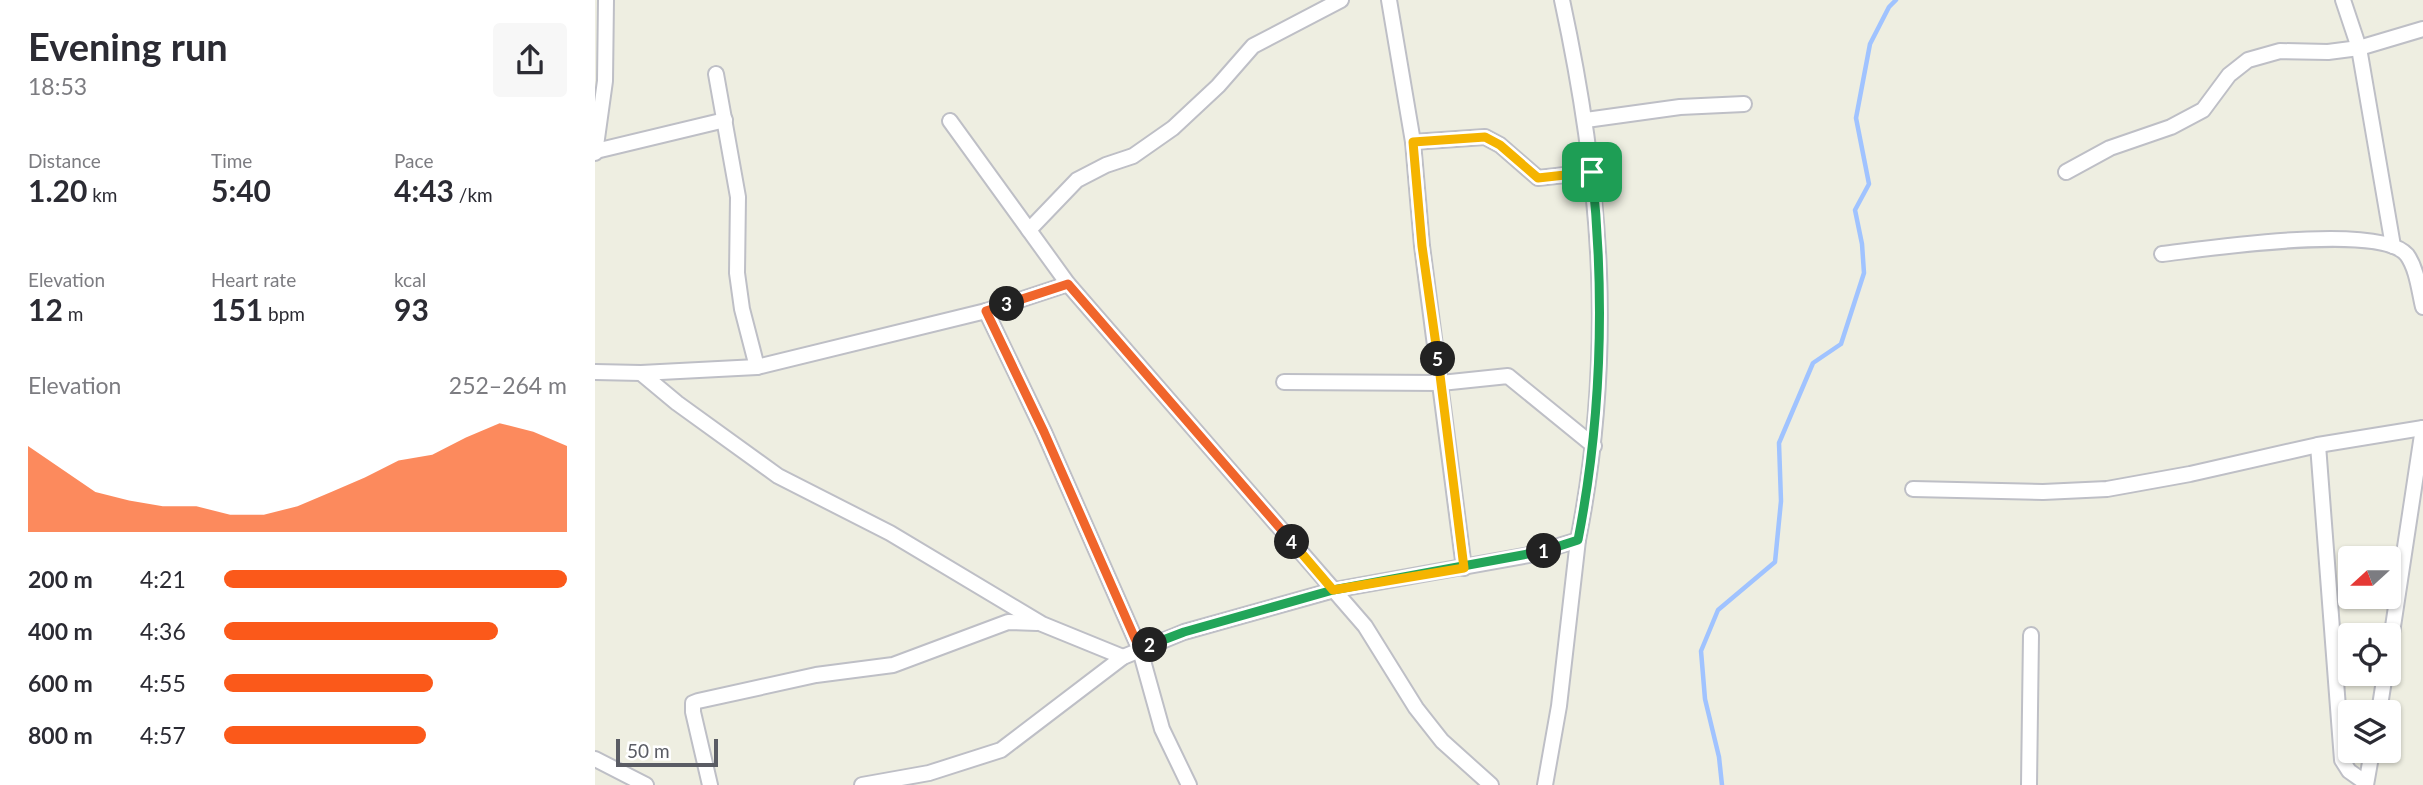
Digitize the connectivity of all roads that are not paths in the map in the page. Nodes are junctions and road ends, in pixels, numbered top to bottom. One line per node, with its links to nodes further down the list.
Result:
1 (606, 0): 14 (street)
2 (1342, 0): 17 (street)
3 (1388, 0): 13 (street)
4 (1562, 0): 11 (street)
5 (2343, 0): 7 (street)
6 (2423, 29): 7 (street)
7 (2359, 48): 16 (street); 18 (street)
8 (716, 74): 10 (street)
9 (1744, 104): 11 (street)
10 (725, 120): 14 (street); 23 (street)
11 (1586, 120): 15 (street)
12 (950, 121): 17 (street)
13 (1413, 142): 15 (street); 27 (street)
14 (595, 152)
15 (1592, 172): 30 (street)
16 (2066, 172)
17 (1029, 230): 20 (street)
18 (2393, 246): 19 (street); 21 (street)
19 (2162, 254)
20 (1068, 284): 22 (street); 34 (street)
21 (2423, 307)
22 (986, 311): 23 (street); 38 (street)
23 (757, 366): 25 (street)
24 (595, 372): 25 (street)
25 (641, 373): 36 (street)
26 (1284, 382): 27 (street)
27 (1441, 383): 30 (street); 33 (street)
28 (2423, 428): 29 (street); 35 (street)
29 (2318, 445): 31 (street); 42 (street)
30 (1594, 446): 32 (street)
31 (1913, 489)
32 (1578, 540): 33 (street); 48 (street)
33 (1464, 568): 34 (street)
34 (1333, 590): 38 (street); 47 (street)
35 (2394, 623)
36 (1042, 624): 39 (street); 44 (street)
37 (2031, 635): 49 (street)
38 (1140, 650): 39 (street); 46 (street)
39 (1123, 657): 45 (street)
40 (595, 759): 43 (street)
41 (2370, 763): 42 (street)
42 (2366, 784)
43 (646, 785)
44 (710, 785)
45 (862, 785)
46 (1189, 785)
47 (1491, 785)
48 (1545, 785)
49 (2029, 785)

